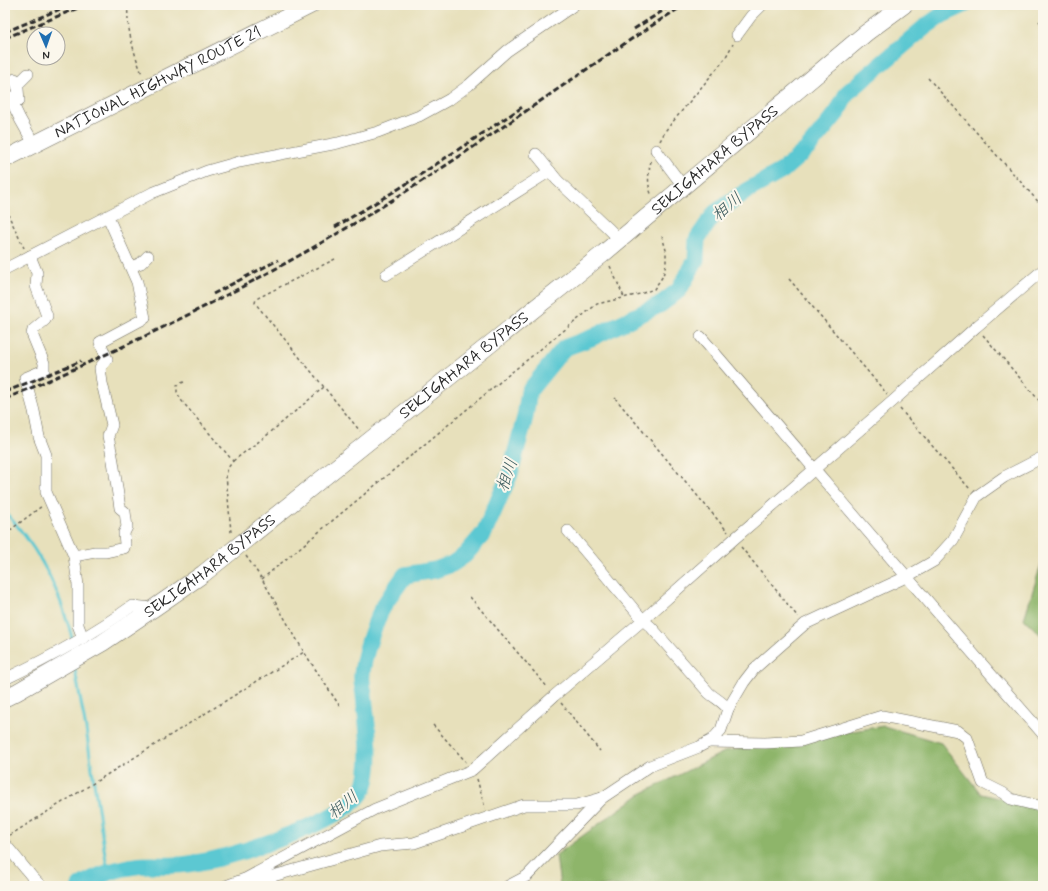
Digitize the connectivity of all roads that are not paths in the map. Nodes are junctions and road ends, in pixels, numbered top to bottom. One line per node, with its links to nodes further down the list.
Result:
1 (311, 5): 7 (highway, NATIONAL HIGHWAY ROUTE 21)
2 (574, 5): 13 (street)
3 (762, 5): 5 (street)
4 (904, 5): 12 (highway, SEKIGAHARA BYPASS)
5 (737, 35)
6 (28, 74): 7 (street)
7 (34, 144): 10 (highway, NATIONAL HIGHWAY ROUTE 21)
8 (656, 150): 12 (street)
9 (536, 154): 11 (street)
10 (5, 159)
11 (550, 171): 14 (street); 20 (street)
12 (683, 186): 14 (highway, SEKIGAHARA BYPASS)
13 (108, 216): 15 (street); 17 (street)
14 (620, 240): 27 (highway, SEKIGAHARA BYPASS)
15 (29, 256): 18 (street); 25 (street)
16 (148, 256): 17 (street)
17 (131, 267): 25 (street)
18 (5, 269)
19 (1043, 270): 23 (street)
20 (386, 275)
21 (701, 337): 23 (street)
22 (1043, 457): 26 (street)
23 (815, 469): 26 (street); 28 (street)
24 (568, 531): 28 (street)
25 (74, 556): 29 (street)
26 (906, 577): 34 (street); 35 (street)
27 (154, 608): 29 (street); 31 (highway, SEKIGAHARA BYPASS)
28 (643, 620): 34 (street); 40 (street)
29 (83, 638): 30 (street)
30 (5, 679)
31 (24, 688): 32 (highway, SEKIGAHARA BYPASS); 33 (highway)
32 (5, 698)
33 (5, 706)
34 (728, 709): 36 (street)
35 (1043, 734)
36 (709, 742): 37 (street); 38 (street)
37 (602, 798): 40 (street); 43 (street)
38 (1043, 807)
39 (5, 844): 41 (street)
40 (245, 879): 42 (street)
41 (41, 886)
42 (226, 886)
43 (508, 886)

